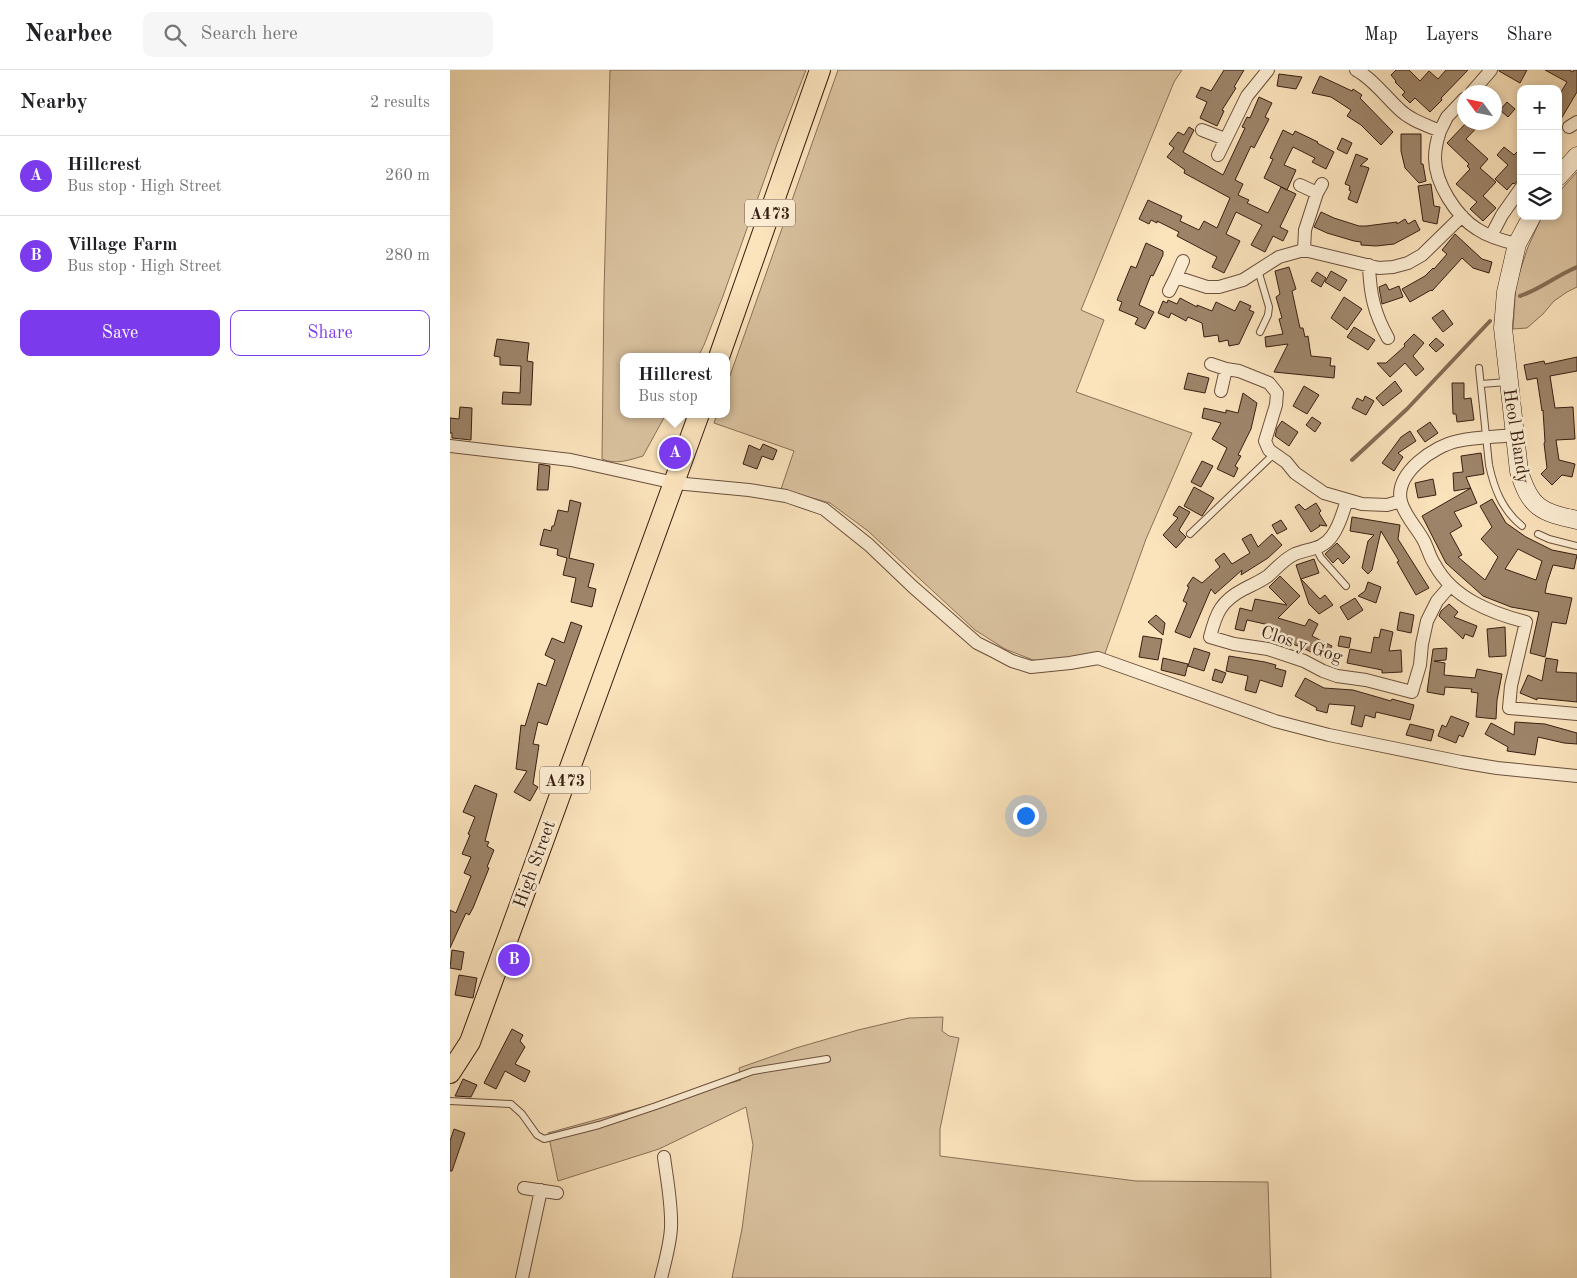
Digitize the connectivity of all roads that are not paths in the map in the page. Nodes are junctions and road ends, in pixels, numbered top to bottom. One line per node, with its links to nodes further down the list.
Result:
1 (820, 70): 27 (main road, A473)
2 (1268, 70): 9 (street)
3 (1356, 70): 8 (street)
4 (1491, 70): 5 (street)
5 (1478, 85)
6 (1457, 106): 8 (street)
7 (1202, 130): 9 (street)
8 (1440, 131): 15 (street)
9 (1225, 139): 10 (street)
10 (1218, 155)
11 (1577, 156): 12 (street)
12 (1560, 175)
13 (1300, 185): 19 (street)
14 (1517, 194): 17 (street)
15 (1462, 216): 17 (street); 21 (street)
16 (1530, 220): 18 (street, Heol Blandy)
17 (1491, 236): 18 (street)
18 (1516, 244): 31 (street, Heol Blandy)
19 (1304, 250): 21 (street); 22 (street)
20 (1183, 261): 23 (street)
21 (1369, 266): 26 (street)
22 (1258, 270): 23 (street); 25 (lane)
23 (1176, 277): 24 (street)
24 (1169, 291)
25 (1260, 332)
26 (1388, 338)
27 (720, 353)
28 (1211, 364): 29 (street)
29 (1226, 368): 33 (street); 38 (street)
30 (1480, 368): 32 (lane)
31 (1508, 380): 32 (lane); 35 (street, Heol Blandy)
32 (1481, 384): 36 (lane)
33 (1221, 391)
34 (698, 418): 39 (main road, A473)
35 (1515, 435): 36 (street); 42 (street, Heol Blandy)
36 (1487, 438): 41 (street); 43 (lane)
37 (450, 446): 39 (street)
38 (1274, 454): 40 (street); 44 (lane)
39 (675, 483): 51 (street); 53 (main road, High Street / A473)
40 (1347, 500): 41 (street); 47 (street, Clos y Gog)
41 (1401, 501): 49 (street)
42 (1577, 520)
43 (1522, 526)
44 (1190, 534)
45 (1538, 534): 46 (lane)
46 (1577, 546)
47 (1316, 548): 48 (lane); 49 (street, Clos y Gog)
48 (1346, 586)
49 (1450, 586): 50 (street)
50 (1577, 714)
51 (1577, 776)
52 (827, 1059): 54 (lane)
53 (450, 1074)
54 (450, 1101)
55 (664, 1157): 60 (street)
56 (524, 1188): 57 (street)
57 (541, 1190): 58 (street); 59 (street)
58 (557, 1193)
59 (522, 1278)
60 (661, 1278)

